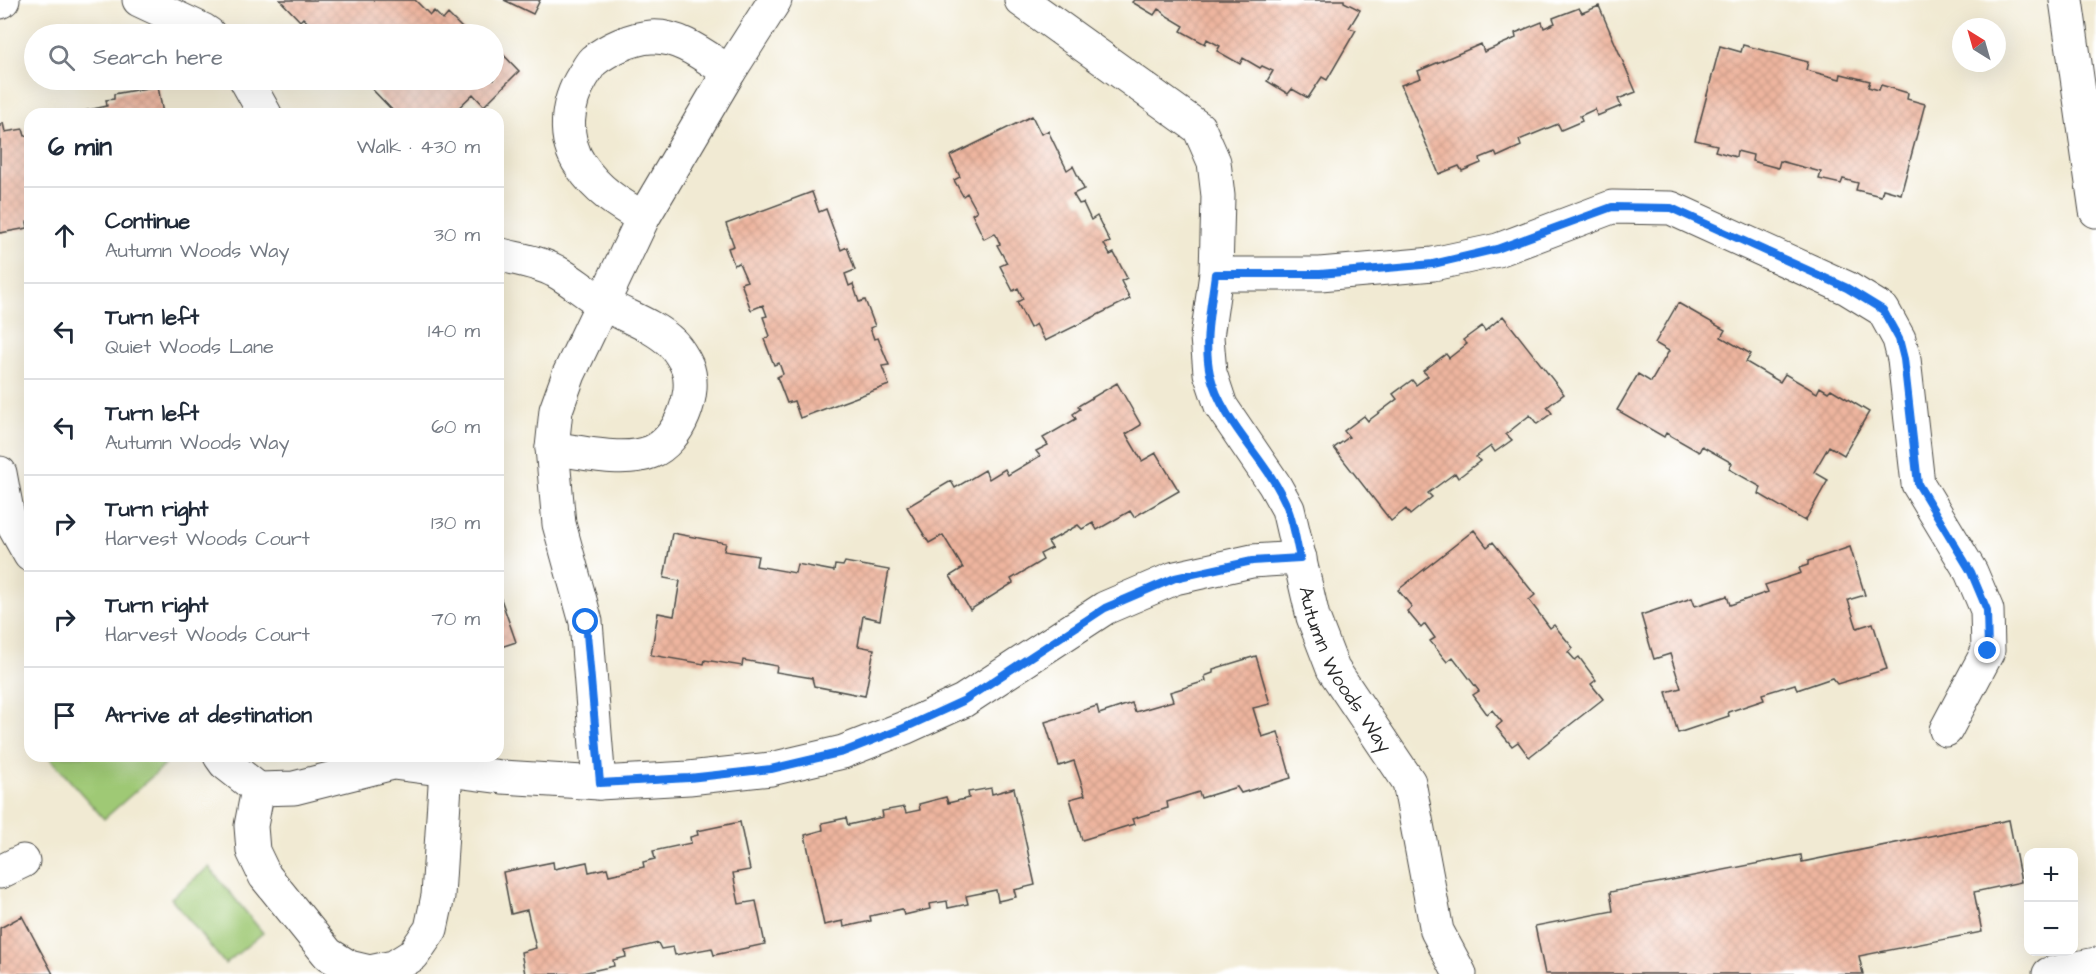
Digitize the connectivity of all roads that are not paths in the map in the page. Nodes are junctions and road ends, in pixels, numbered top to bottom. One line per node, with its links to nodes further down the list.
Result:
1 (139, 0): 6 (street)
2 (775, 0): 7 (street)
3 (1021, 0): 5 (street, Autumn Woods Way)
4 (2066, 0): 10 (street)
5 (1054, 11): 13 (street, Autumn Woods Way)
6 (190, 24)
7 (729, 72): 11 (street); 11 (street)
8 (252, 90): 9 (street)
9 (262, 108)
10 (2096, 211)
11 (643, 218): 14 (street)
12 (504, 256): 14 (street)
13 (1215, 274): 18 (street, Autumn Woods Way); 19 (street)
14 (604, 304): 15 (street); 15 (street)
15 (552, 448): 22 (street)
16 (0, 473): 17 (street)
17 (24, 544)
18 (1300, 558): 22 (street); 25 (street, Autumn Woods Way)
19 (1946, 730)
20 (224, 762): 23 (street)
21 (446, 769): 22 (street); 23 (street); 23 (street)
22 (600, 783)
23 (258, 789)
24 (2096, 964): 26 (street)
25 (1460, 974)
26 (2049, 974)

